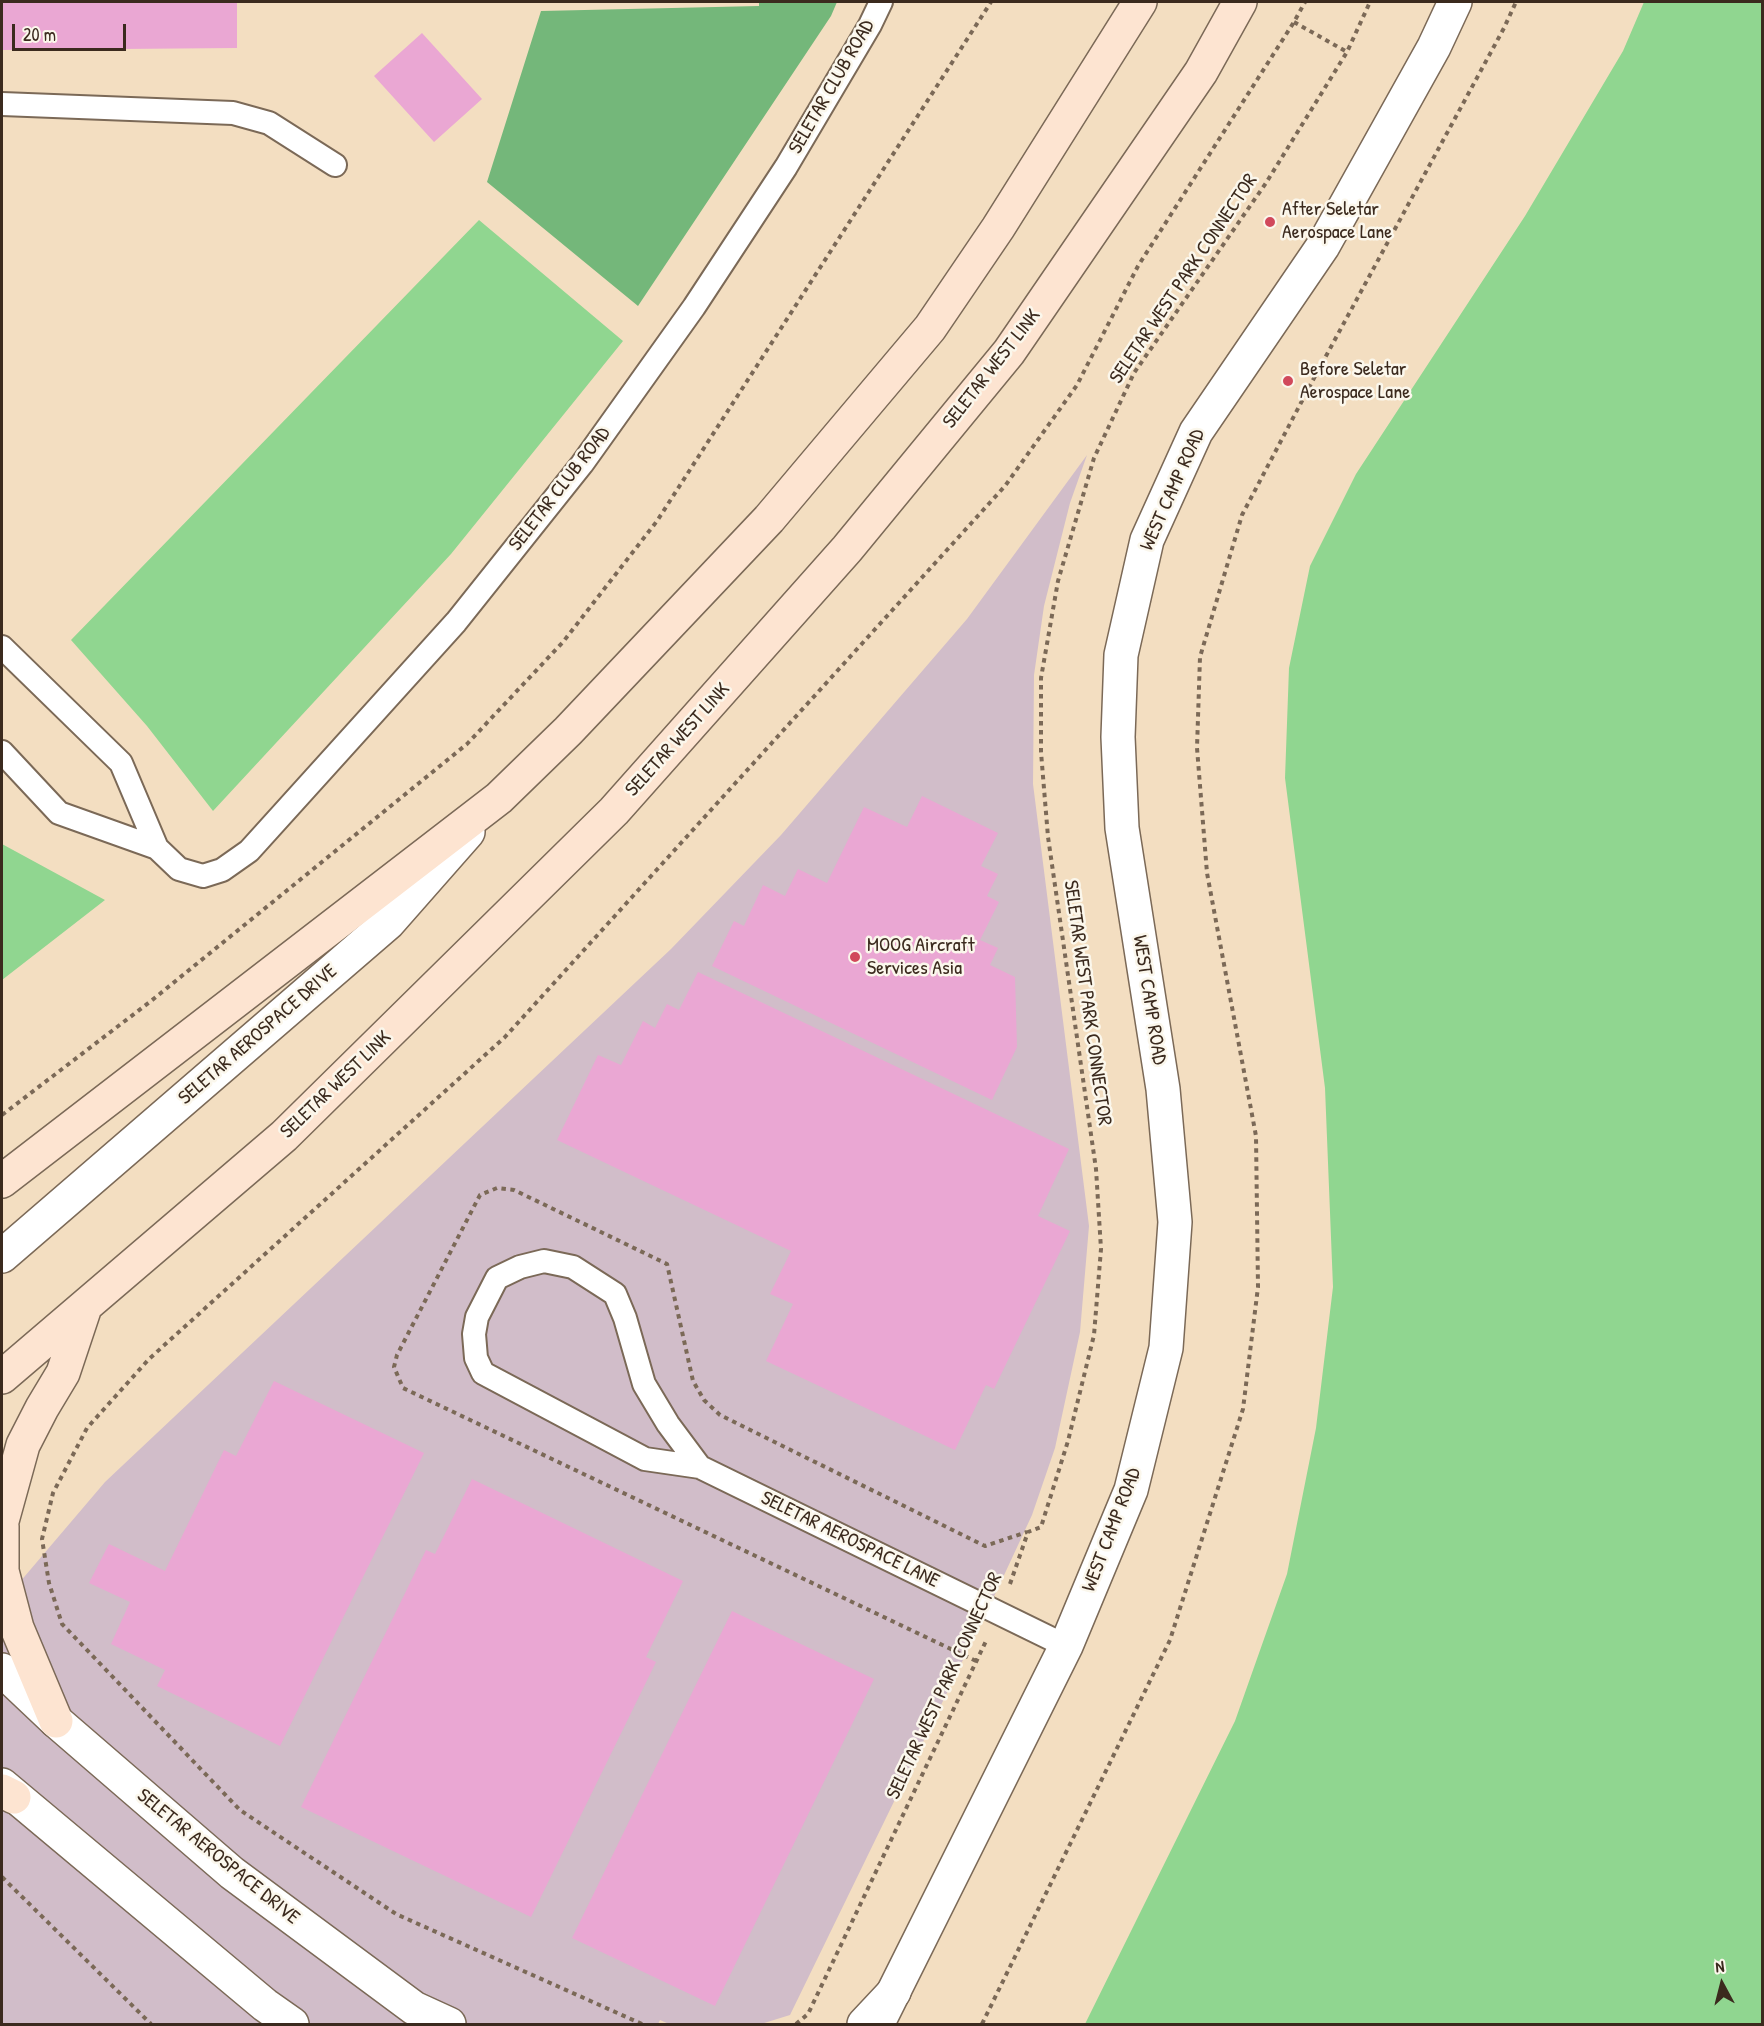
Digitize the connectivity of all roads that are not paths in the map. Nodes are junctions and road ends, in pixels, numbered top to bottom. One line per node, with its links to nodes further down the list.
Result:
1 (881, 2): 10 (lane, SELETAR CLUB ROAD)
2 (1140, 2): 9 (main road)
3 (1240, 2): 13 (main road, SELETAR WEST LINK)
4 (1455, 2): 18 (street, WEST CAMP ROAD)
5 (2, 104): 6 (lane)
6 (335, 165)
7 (2, 647): 10 (lane, SELETAR CLUB ROAD)
8 (2, 752): 10 (lane, SELETAR CLUB ROAD)
9 (499, 798): 11 (main road); 12 (street, SELETAR AEROSPACE DRIVE)
10 (158, 849)
11 (2, 1181)
12 (2, 1256)
13 (85, 1307): 14 (main road, SELETAR WEST LINK); 16 (main road)
14 (2, 1377)
15 (700, 1467): 15 (lane, SELETAR AEROSPACE LANE); 18 (lane, SELETAR AEROSPACE LANE)
16 (2, 1521)
17 (2, 1526): 20 (main road)
18 (1066, 1646): 22 (street, WEST CAMP ROAD)
19 (2, 1670): 20 (street, SELETAR AEROSPACE DRIVE)
20 (56, 1721): 24 (street, SELETAR AEROSPACE DRIVE)
21 (6, 1791): 23 (street)
22 (894, 1992): 25 (street); 26 (street, WEST CAMP ROAD); 27 (street)
23 (292, 2025)
24 (449, 2025)
25 (864, 2025)
26 (878, 2025)
27 (898, 2025)

